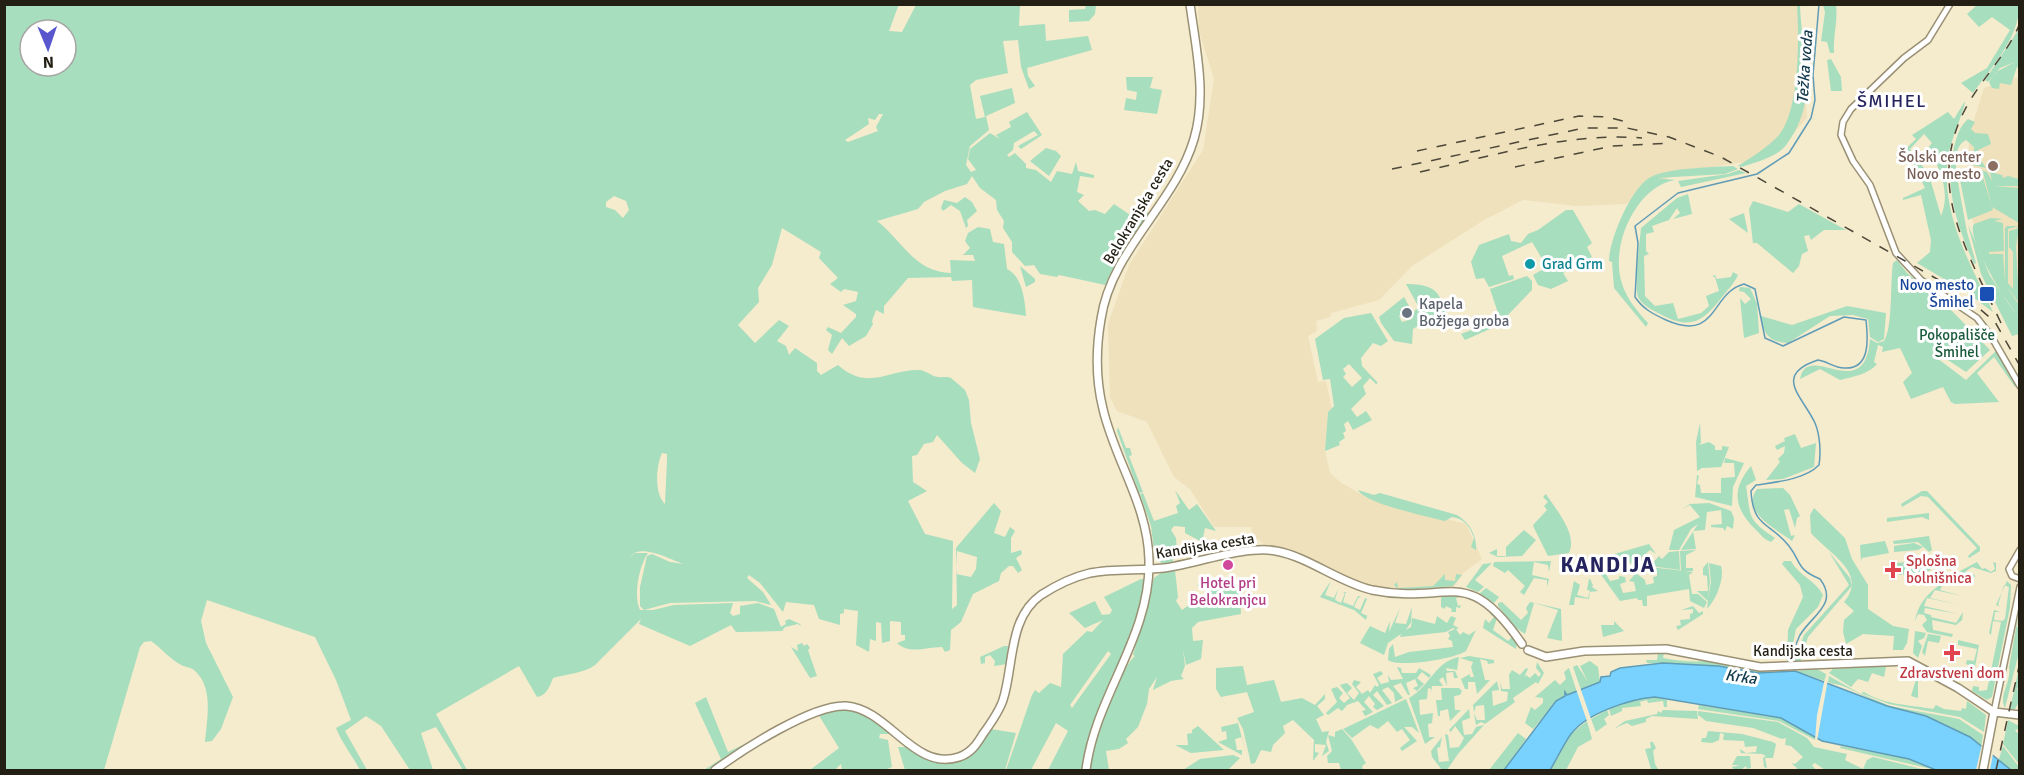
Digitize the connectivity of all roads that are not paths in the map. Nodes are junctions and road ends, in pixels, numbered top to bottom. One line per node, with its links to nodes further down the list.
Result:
1 (1190, 4): 6 (main road, Belokranjska cesta)
2 (1950, 4): 3 (street)
3 (2019, 386)
4 (2019, 550): 5 (street)
5 (2018, 560): 7 (street)
6 (1149, 569): 9 (main road, Kandijska cesta); 11 (main road, Kandijska cesta); 12 (main road, Belokranjska cesta)
7 (2017, 579): 8 (street)
8 (2019, 590): 9 (street)
9 (1994, 712): 10 (main road); 13 (main road)
10 (2019, 715)
11 (715, 771)
12 (1086, 771)
13 (1983, 771)

